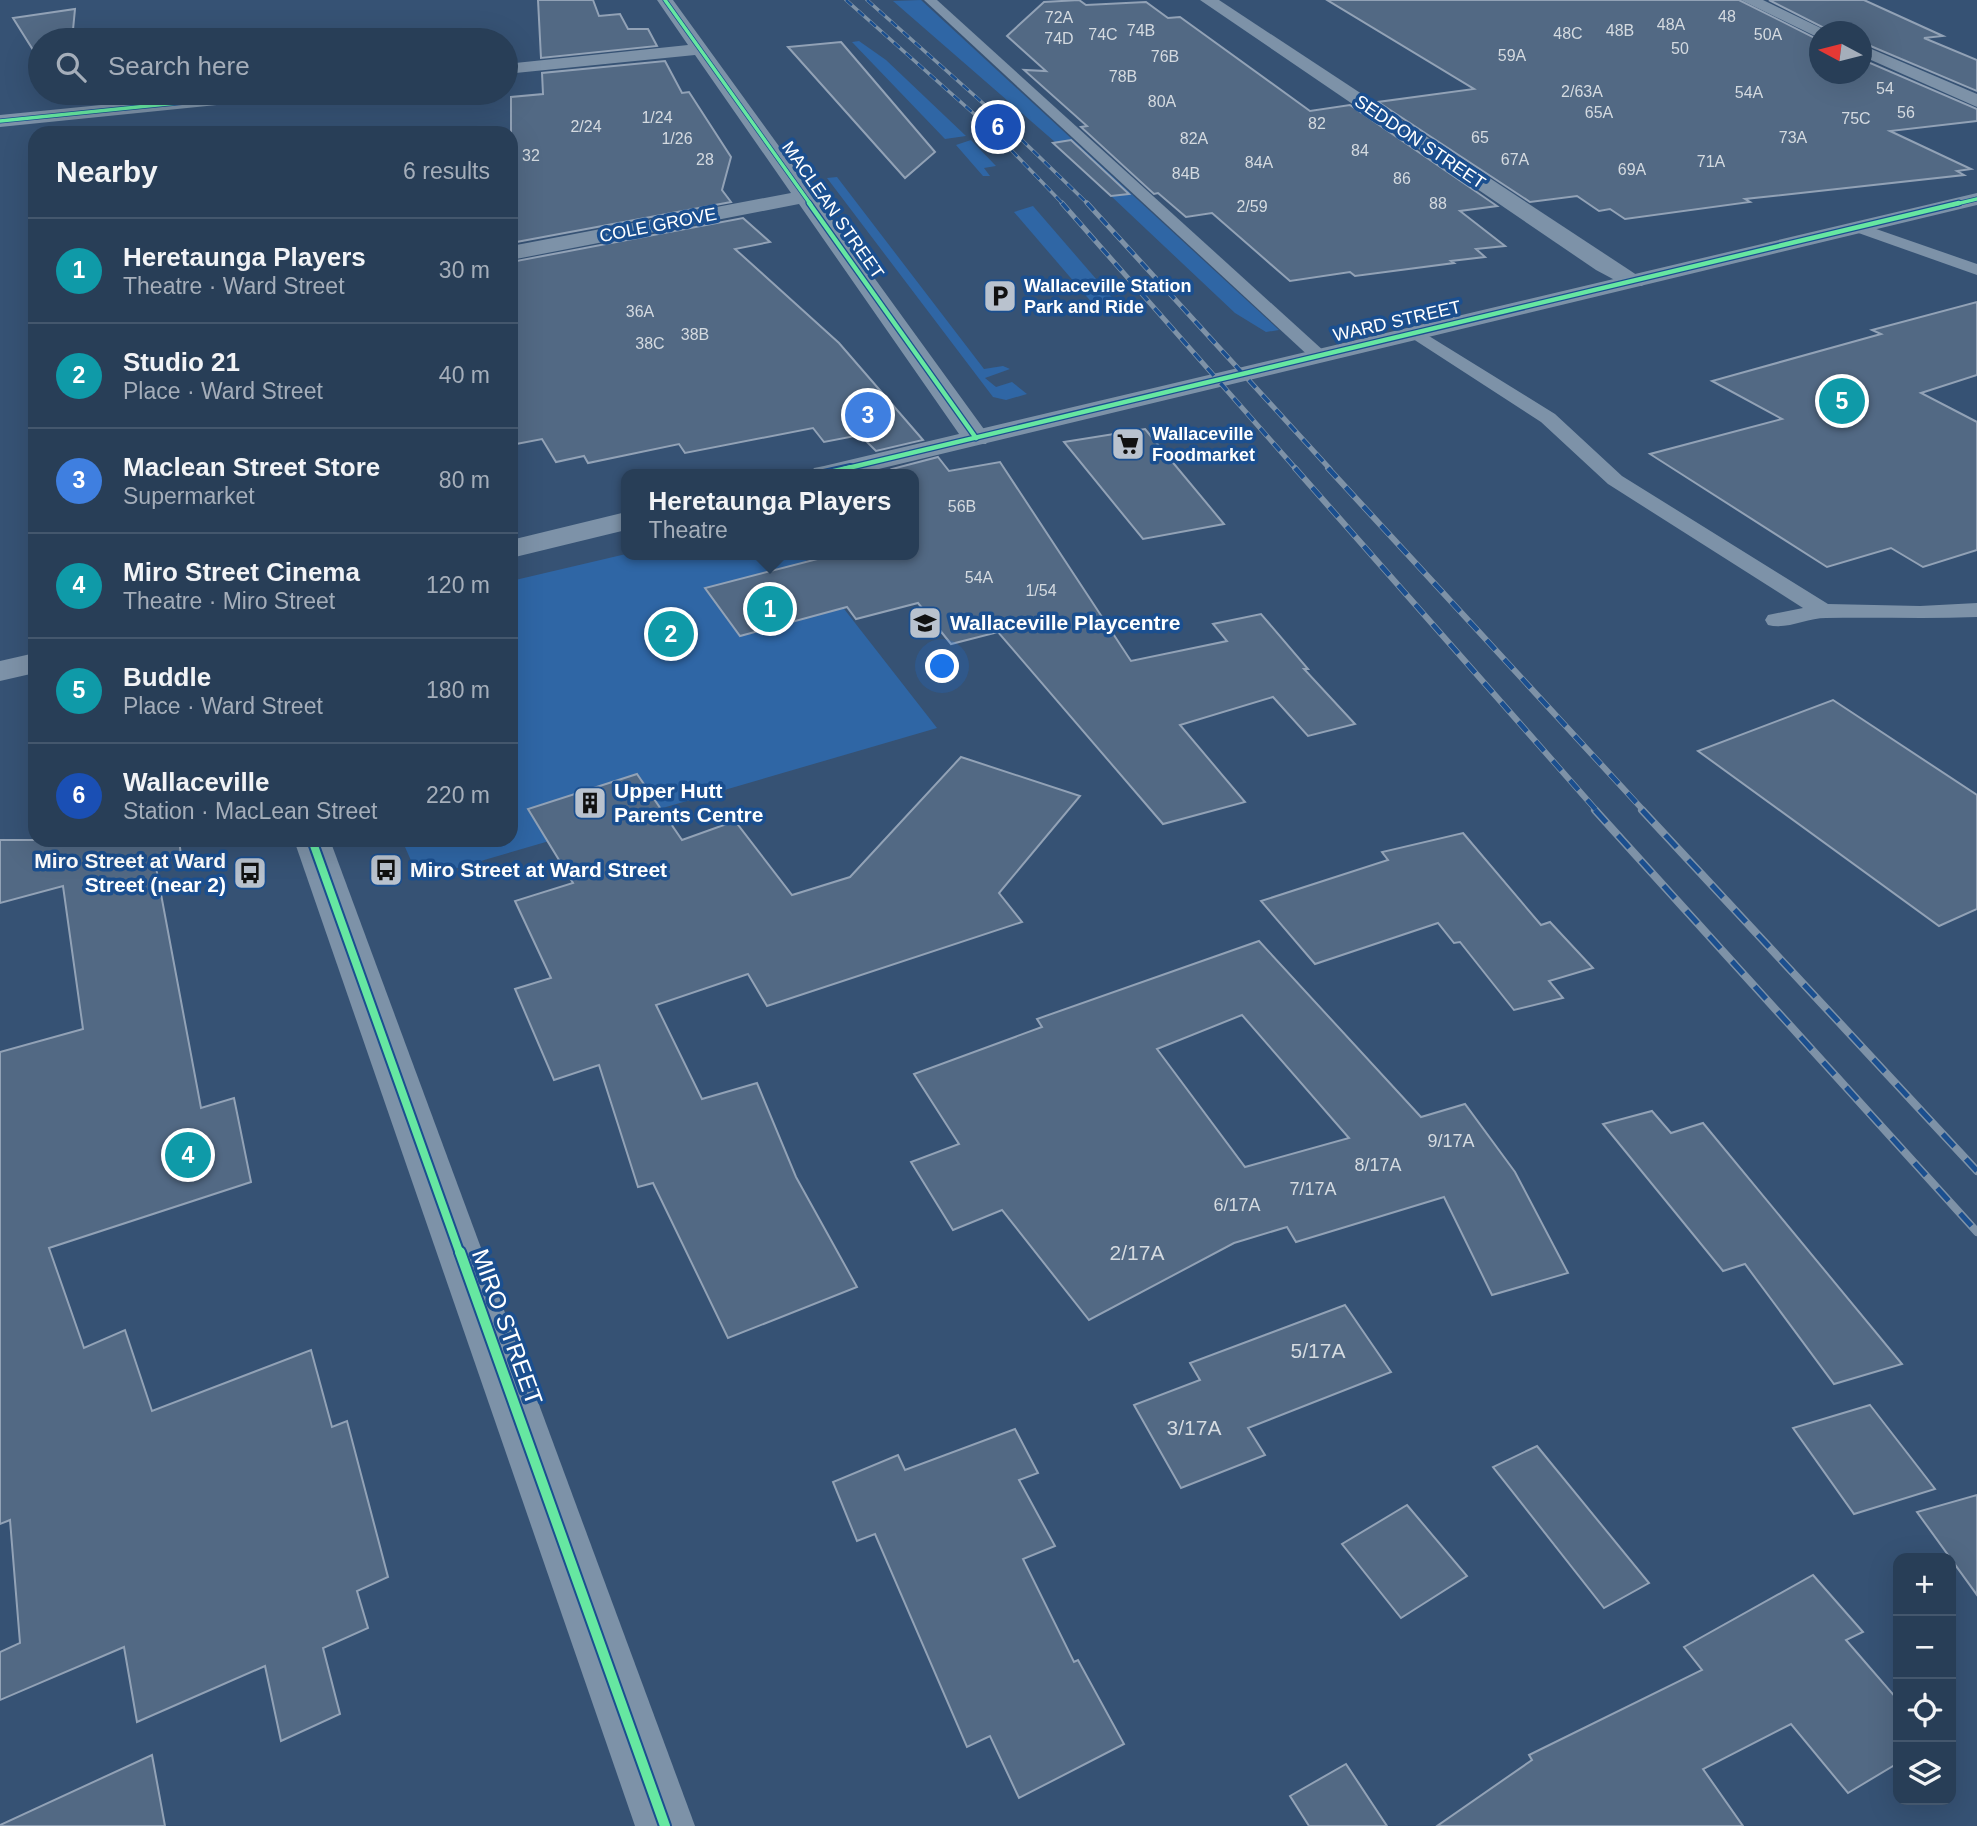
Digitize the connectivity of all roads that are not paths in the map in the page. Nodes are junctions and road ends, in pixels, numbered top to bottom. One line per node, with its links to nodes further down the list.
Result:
1 (665, 0): 6 (street, MACLEAN STREET)
2 (930, 0): 19 (lane)
3 (1209, 0): 17 (street, SEDDON STREET)
4 (1749, 0): 5 (street)
5 (1809, 27)
6 (699, 50): 8 (street); 12 (street, MACLEAN STREET)
7 (1872, 55): 9 (street)
8 (518, 68)
9 (1977, 100)
10 (157, 105): 11 (street)
11 (0, 121)
12 (805, 197): 15 (street, COLE GROVE); 20 (street, MACLEAN STREET)
13 (1977, 199): 14 (street, WARD STREET)
14 (1856, 228): 16 (lane); 17 (street, WARD STREET)
15 (518, 252)
16 (1977, 270)
17 (1634, 281): 18 (street, WARD STREET)
18 (1416, 333): 19 (street, WARD STREET); 22 (lane)
19 (1319, 356): 20 (street, WARD STREET)
20 (976, 438): 21 (street, WARD STREET)
21 (845, 469)
22 (1615, 480): 23 (lane); 27 (lane)
23 (1608, 504)
24 (621, 523): 25 (street)
25 (518, 547)
26 (1977, 610): 27 (lane)
27 (1823, 611): 28 (lane)
28 (1776, 620)
29 (28, 665): 30 (street)
30 (0, 671)
31 (315, 847): 32 (street, MIRO STREET)
32 (665, 1826)

